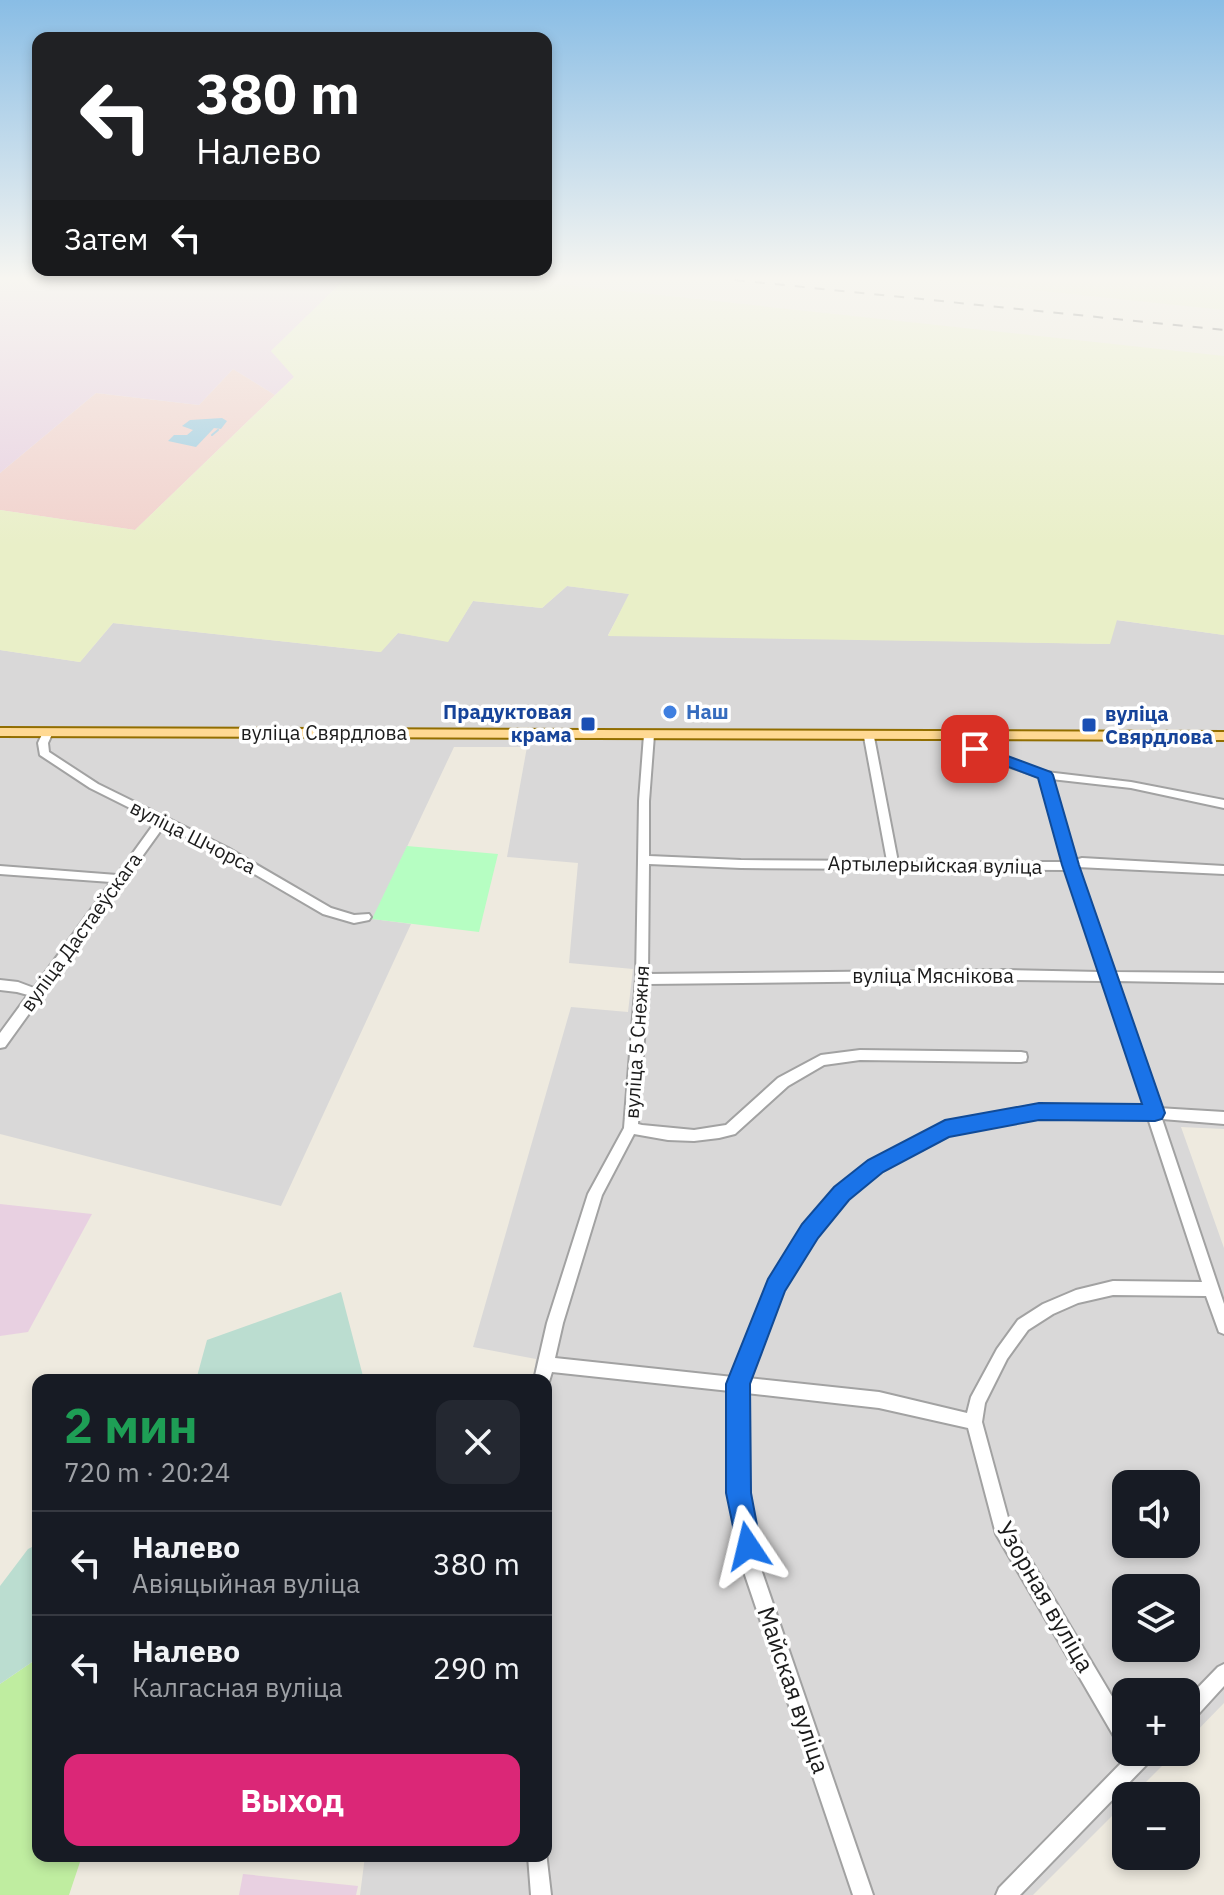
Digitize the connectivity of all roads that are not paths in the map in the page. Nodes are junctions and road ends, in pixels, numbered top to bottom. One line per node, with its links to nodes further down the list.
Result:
1 (0, 732): 2 (main road, вуліца Свярдлова)
2 (48, 732): 3 (main road, вуліца Свярдлова); 9 (street, вуліца Шчорса)
3 (649, 735): 6 (main road, вуліца Свярдлова); 10 (street, вуліца 5 Снежня)
4 (970, 735): 5 (main road, вуліца Свярдлова); 6 (main road, вуліца Свярдлова); 7 (street)
5 (1224, 736)
6 (869, 737): 11 (street)
7 (1045, 775): 8 (street); 12 (street)
8 (1224, 804)
9 (162, 821): 15 (street, вуліца Дастаеўскага); 16 (street, вуліца Шчорса)
10 (645, 860): 11 (street, Артылерыйская вуліца); 19 (street, вуліца 5 Снежня)
11 (893, 864): 12 (street, Артылерыйская вуліца)
12 (1071, 865): 14 (street, Артылерыйская вуліца); 17 (street)
13 (0, 870): 15 (street)
14 (1224, 870)
15 (119, 879): 21 (street, вуліца Дастаеўскага)
16 (365, 917)
17 (1108, 977): 18 (street, вуліца Мяснікова); 19 (street, вуліца Мяснікова); 24 (street)
18 (1224, 978)
19 (642, 979): 26 (street, вуліца 5 Снежня)
20 (0, 985): 21 (street)
21 (35, 993): 22 (street, вуліца Дастаеўскага)
22 (0, 1043)
23 (1021, 1057): 26 (street)
24 (1155, 1113): 25 (street, Майская вуліца); 27 (street); 30 (street, Майская вуліца)
25 (1224, 1118)
26 (631, 1128): 29 (street, вуліца 5 Снежня)
27 (1212, 1289): 28 (street); 31 (street)
28 (1224, 1327)
29 (544, 1372): 30 (street)
30 (738, 1384): 31 (street); 38 (street, Майская вуліца)
31 (974, 1422): 34 (street, Узорная вуліца)
32 (1224, 1673): 33 (street)
33 (1200, 1698)
34 (1112, 1714)
35 (1128, 1766): 39 (street)
36 (538, 1862): 37 (street)
37 (541, 1895)
38 (863, 1895)
39 (1006, 1895)

